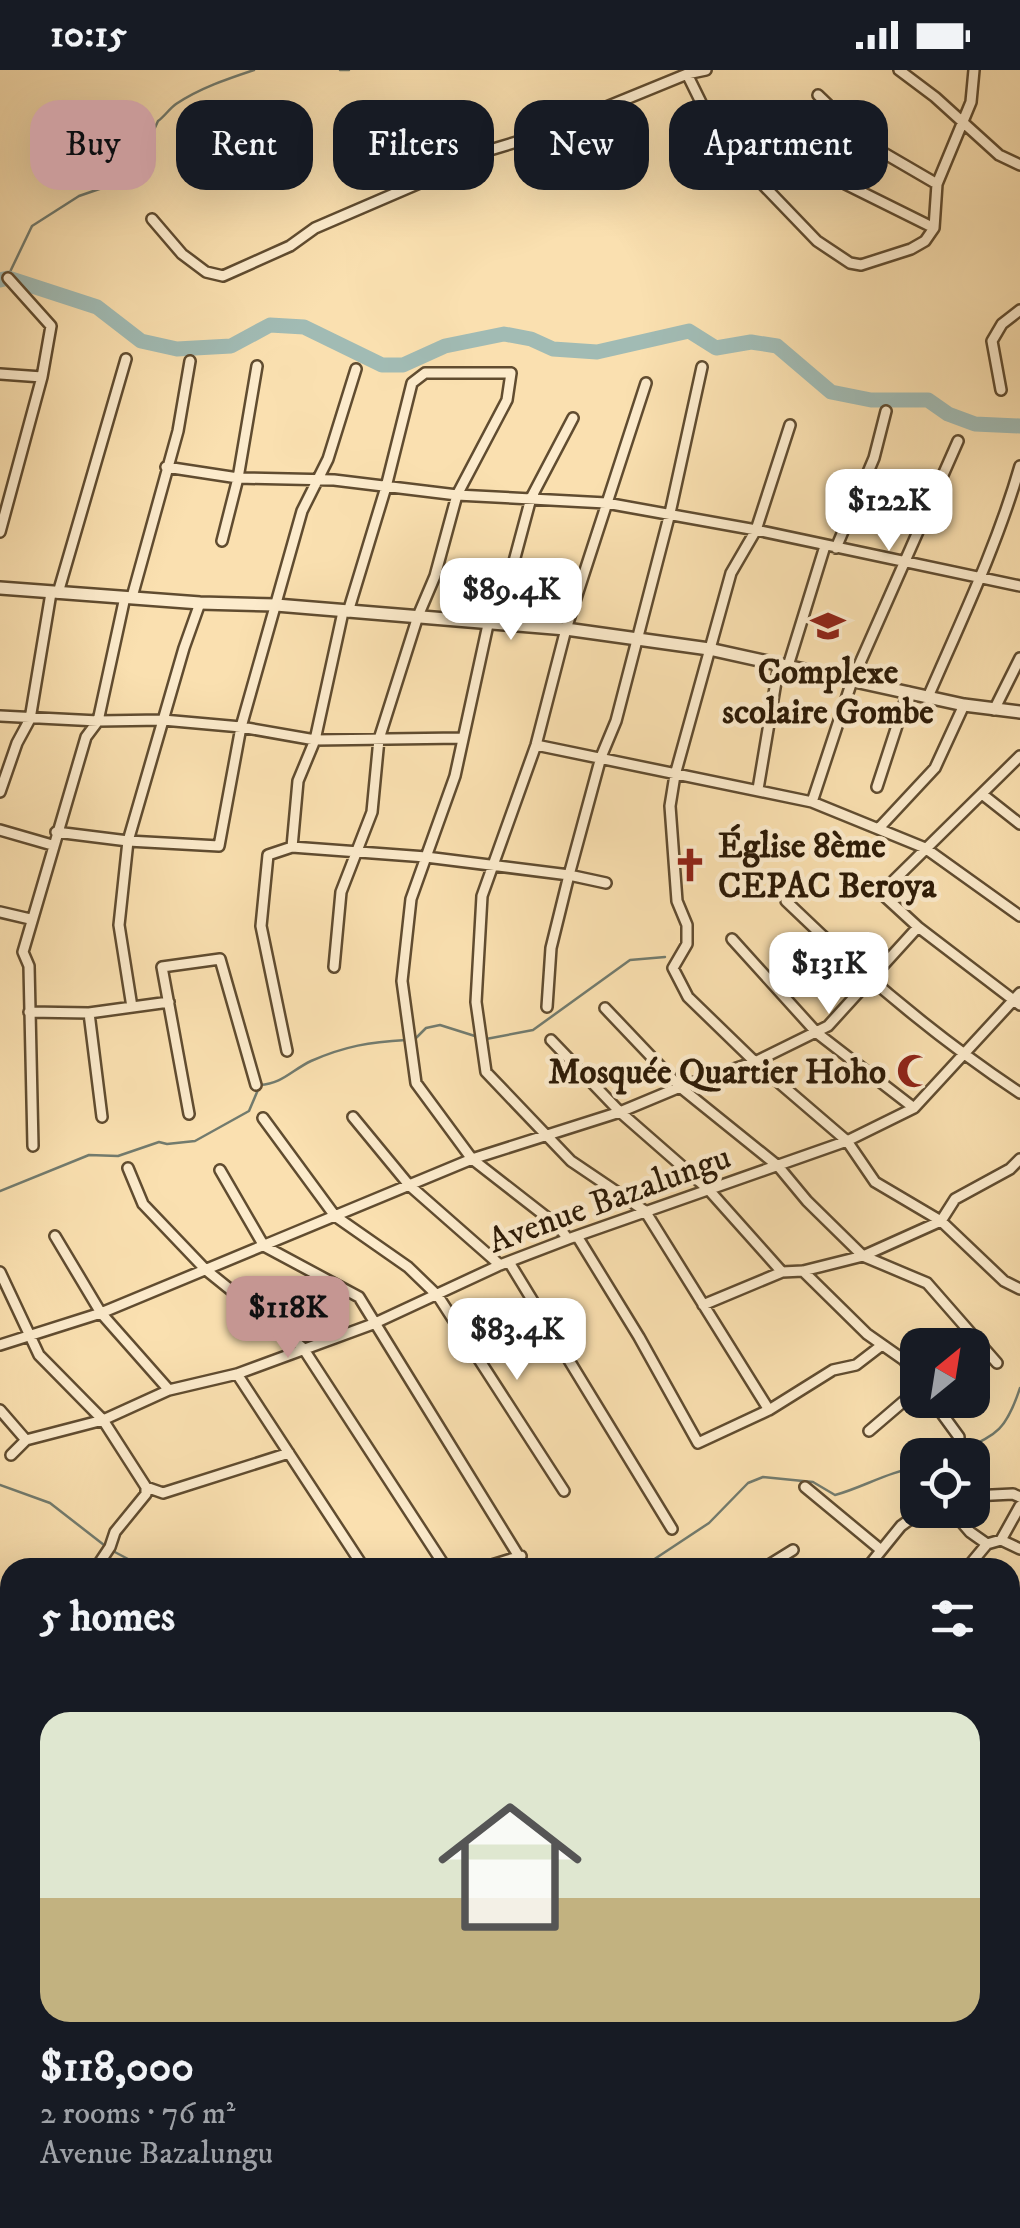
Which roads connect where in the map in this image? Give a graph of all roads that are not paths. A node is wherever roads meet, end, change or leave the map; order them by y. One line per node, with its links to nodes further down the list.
1 (706, 70): 4 (street)
2 (900, 70): 6 (street)
3 (974, 70): 6 (street)
4 (687, 74): 10 (street); 11 (street)
5 (818, 94): 8 (street)
6 (962, 123): 7 (street); 8 (street)
7 (1020, 165)
8 (937, 184): 11 (street)
9 (857, 190): 11 (street)
10 (152, 219)
11 (934, 228)
12 (8, 278): 20 (street)
13 (1020, 310): 22 (street)
14 (126, 359): 44 (street)
15 (190, 360): 28 (street)
16 (256, 366): 29 (street)
17 (702, 367): 35 (street)
18 (356, 369): 30 (street)
19 (0, 374): 20 (street)
20 (42, 377): 37 (street)
21 (646, 382): 34 (street)
22 (1000, 390)
23 (886, 410): 39 (street)
24 (574, 418): 33 (street)
25 (790, 425): 36 (street)
26 (958, 441): 40 (street)
27 (1020, 466): 41 (street)
28 (166, 468): 29 (street); 45 (street)
29 (238, 478): 30 (street); 38 (street)
30 (314, 480): 31 (street); 47 (street)
31 (386, 487): 32 (street); 32 (street); 48 (street)
32 (457, 495): 33 (street); 49 (street)
33 (531, 498): 34 (street); 50 (street)
34 (606, 503): 35 (street); 51 (street)
35 (670, 514): 36 (street); 52 (street)
36 (756, 530): 39 (street); 53 (street)
37 (0, 532)
38 (222, 541)
39 (831, 546): 40 (street); 55 (street)
40 (907, 563): 41 (street); 56 (street)
41 (980, 578): 42 (street); 58 (street)
42 (1020, 586)
43 (0, 588): 44 (street)
44 (54, 593): 45 (street); 63 (street)
45 (129, 597): 46 (street); 65 (street)
46 (200, 603): 47 (street); 64 (street)
47 (276, 605): 48 (street); 66 (street)
48 (346, 612): 49 (street); 69 (street)
49 (418, 616): 50 (street); 68 (street)
50 (494, 621): 51 (street); 67 (street)
51 (566, 629): 52 (street); 70 (street)
52 (636, 638): 53 (street); 72 (street)
53 (708, 649): 55 (street); 73 (street)
54 (1020, 658): 60 (street)
55 (784, 665): 56 (street); 75 (street)
56 (852, 681): 57 (street); 78 (street)
57 (908, 692): 58 (street); 74 (street)
58 (928, 697): 59 (street)
59 (964, 705): 60 (street); 80 (street)
60 (994, 710): 61 (street)
61 (1020, 712)
62 (0, 716): 63 (street)
63 (30, 719): 65 (street); 76 (street)
64 (164, 720): 65 (street); 66 (street); 83 (street)
65 (98, 721): 82 (street)
66 (241, 727): 69 (street); 83 (street)
67 (462, 738): 68 (street); 88 (street)
68 (379, 739): 69 (street); 87 (street)
69 (315, 740): 85 (street)
70 (536, 745): 72 (street); 89 (street)
71 (1020, 756): 77 (street)
72 (601, 757): 73 (street); 90 (street)
73 (674, 775): 75 (street); 111 (street)
74 (878, 786)
75 (758, 789): 78 (street)
76 (0, 792)
77 (982, 794): 79 (street); 86 (street)
78 (812, 802): 80 (street)
79 (1020, 824)
80 (880, 828): 86 (street)
81 (0, 830): 84 (street)
82 (56, 832): 83 (street); 84 (street)
83 (128, 842): 102 (street)
84 (52, 845): 95 (street)
85 (292, 847): 87 (street); 109 (street)
86 (926, 848): 94 (street); 96 (street)
87 (355, 852): 88 (street); 98 (street)
88 (426, 857): 89 (street); 124 (street)
89 (491, 868): 90 (street); 121 (street)
90 (569, 875): 91 (street); 103 (street)
91 (606, 883)
92 (786, 902): 99 (street)
93 (0, 912): 95 (street)
94 (1020, 916)
95 (30, 919): 105 (street)
96 (918, 927): 99 (street); 100 (street)
97 (732, 939): 107 (street)
98 (334, 967)
99 (869, 981): 107 (street); 110 (street)
100 (1018, 1000): 110 (street, Avenue Bazalungu)
101 (168, 1002): 102 (street); 112 (street); 117 (street)
102 (132, 1007): 106 (street)
103 (546, 1007)
104 (605, 1008): 113 (street)
105 (30, 1012): 106 (street); 123 (street)
106 (89, 1013): 118 (street)
107 (817, 1033): 111 (street); 115 (street)
108 (552, 1040): 116 (street)
109 (287, 1052)
110 (964, 1056): 114 (street); 115 (street, Avenue Bazalungu)
111 (756, 1062): 113 (street); 122 (street)
112 (256, 1085)
113 (680, 1087): 116 (street); 126 (street)
114 (1020, 1093)
115 (914, 1108): 122 (street, Avenue Bazalungu)
116 (620, 1112): 121 (street); 132 (street)
117 (189, 1114)
118 (102, 1117)
119 (353, 1117): 131 (street)
120 (263, 1118): 134 (street)
121 (546, 1137): 124 (street); 133 (street)
122 (848, 1141): 126 (street, Avenue Bazalungu); 135 (street)
123 (33, 1146)
124 (472, 1159): 131 (street); 137 (street)
125 (1020, 1159): 128 (street)
126 (778, 1166): 132 (street, Avenue Bazalungu); 139 (street)
127 (128, 1168): 141 (street)
128 (1010, 1169): 130 (street); 135 (street)
129 (220, 1170): 138 (street)
130 (1020, 1179)
131 (409, 1185): 134 (street); 140 (street)
132 (708, 1190): 133 (street, Avenue Bazalungu); 144 (street)
133 (645, 1211): 137 (street, Avenue Bazalungu); 147 (street)
134 (335, 1216): 138 (street); 146 (street)
135 (941, 1221): 139 (street); 145 (street)
136 (55, 1236): 148 (street)
137 (572, 1237): 140 (street, Avenue Bazalungu); 160 (street)
138 (264, 1246): 141 (street); 149 (street)
139 (864, 1256): 142 (street); 155 (street)
140 (504, 1263): 146 (street, Avenue Bazalungu); 176 (street)
141 (206, 1270): 148 (street); 153 (street)
142 (804, 1271): 144 (street); 151 (street)
143 (0, 1272): 150 (street)
144 (782, 1272): 147 (street)
145 (1020, 1288)
146 (438, 1296): 149 (street, Avenue Bazalungu); 170 (street)
147 (704, 1305): 160 (street)
148 (102, 1313): 150 (street); 157 (street)
149 (373, 1324): 153 (street, Avenue Bazalungu); 182 (street)
150 (29, 1336): 152 (street); 162 (street)
151 (882, 1345): 154 (street); 160 (street)
152 (0, 1346)
153 (303, 1348): 156 (street, Avenue Bazalungu); 185 (street)
154 (900, 1357)
155 (997, 1362)
156 (237, 1374): 157 (street, Avenue Bazalungu); 166 (street)
157 (168, 1390): 162 (street, Avenue Bazalungu)
158 (900, 1404): 163 (street)
159 (0, 1410): 165 (street)
160 (769, 1410)
161 (945, 1418): 164 (street)
162 (103, 1420): 165 (street, Avenue Bazalungu); 168 (street)
163 (869, 1431)
164 (959, 1437)
165 (26, 1440): 167 (street, Avenue Bazalungu)
166 (289, 1453): 168 (street); 184 (street)
167 (11, 1454)
168 (146, 1487): 183 (street)
169 (805, 1487): 181 (street)
170 (564, 1491)
171 (990, 1495): 172 (street)
172 (1020, 1497)
173 (1020, 1506): 177 (street)
174 (900, 1526): 181 (street)
175 (967, 1528): 178 (street)
176 (672, 1529)
177 (1001, 1540): 178 (street); 179 (street)
178 (987, 1544): 189 (street)
179 (1020, 1549)
180 (793, 1550): 187 (street)
181 (881, 1550): 188 (street)
182 (521, 1556): 186 (street)
183 (103, 1558)
184 (357, 1558)
185 (440, 1558)
186 (514, 1558)
187 (781, 1558)
188 (875, 1558)
189 (975, 1558)

